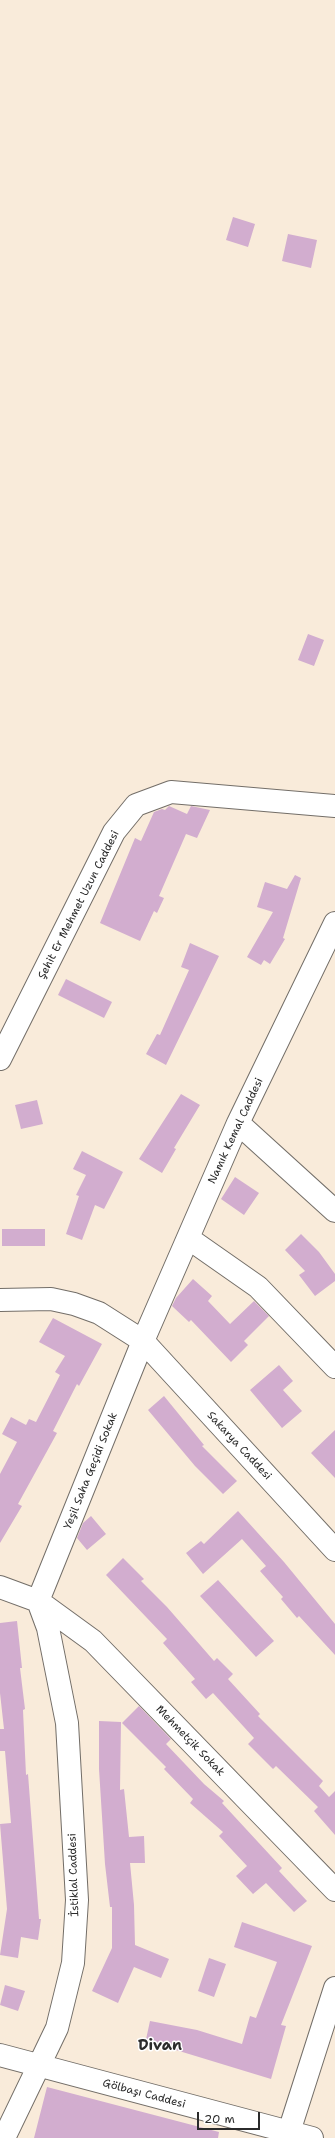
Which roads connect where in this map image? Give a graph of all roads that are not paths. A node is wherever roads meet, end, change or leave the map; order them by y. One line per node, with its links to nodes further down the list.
1 (335, 806): 3 (street, Şehit Er Mehmet Uzun Caddesi)
2 (335, 923): 4 (street, Namık Kemal Caddesi)
3 (0, 1059)
4 (238, 1123): 5 (street); 6 (street, Namık Kemal Caddesi)
5 (335, 1211)
6 (188, 1238): 8 (street, Namık Kemal Caddesi); 9 (street)
7 (0, 1300): 8 (street, Sakarya Caddesi)
8 (143, 1341): 10 (street, Sakarya Caddesi); 12 (street, Yeşil Saha Geçidi Sokak)
9 (335, 1367)
10 (335, 1550)
11 (0, 1587): 12 (street, Mehmetçik Sokak)
12 (38, 1601): 13 (street, Mehmetçik Sokak); 16 (street, İstiklal Caddesi)
13 (335, 1890)
14 (335, 1988): 17 (street)
15 (0, 2055): 16 (street, Gölbaşı Caddesi)
16 (39, 2066): 17 (street, Gölbaşı Caddesi); 18 (street, İstiklal Caddesi)
17 (287, 2135): 19 (street, Gölbaşı Caddesi)
18 (4, 2138)
19 (312, 2138)

